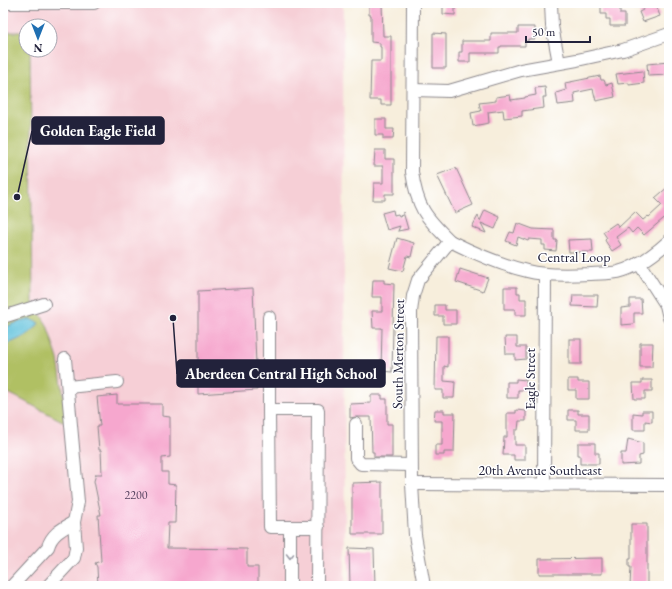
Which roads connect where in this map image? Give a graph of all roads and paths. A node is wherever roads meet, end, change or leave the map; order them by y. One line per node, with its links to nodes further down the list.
1 (3, 3): 2 (street)
2 (94, 3)
3 (413, 3): 7 (street)
4 (551, 3): 6 (street)
5 (669, 34): 6 (street)
6 (559, 63): 7 (street)
7 (413, 90): 8 (street)
8 (450, 241): 11 (street, Central Loop); 21 (street, South Merton Street)
9 (669, 241): 10 (street, Central Loop)
10 (638, 263): 11 (street, Central Loop); 15 (street)
11 (545, 274): 23 (street, Eagle Street)
12 (44, 304): 14 (street)
13 (269, 316): 19 (street)
14 (3, 317)
15 (669, 318)
16 (65, 359): 18 (street)
17 (117, 382): 18 (street)
18 (68, 386): 25 (street)
19 (269, 410): 26 (street); 27 (street)
20 (356, 424): 21 (street)
21 (411, 465): 22 (street, South Merton Street)
22 (412, 484): 23 (street, 20th Avenue Southeast); 32 (street, South Merton Street)
23 (544, 485): 24 (street, 20th Avenue Southeast)
24 (669, 485)
25 (74, 522): 28 (street); 29 (street)
26 (290, 526): 27 (street); 30 (street, one-way to 30)
27 (318, 527): 31 (street)
28 (12, 586)
29 (48, 586)
30 (290, 586)
31 (317, 586)
32 (424, 586)

